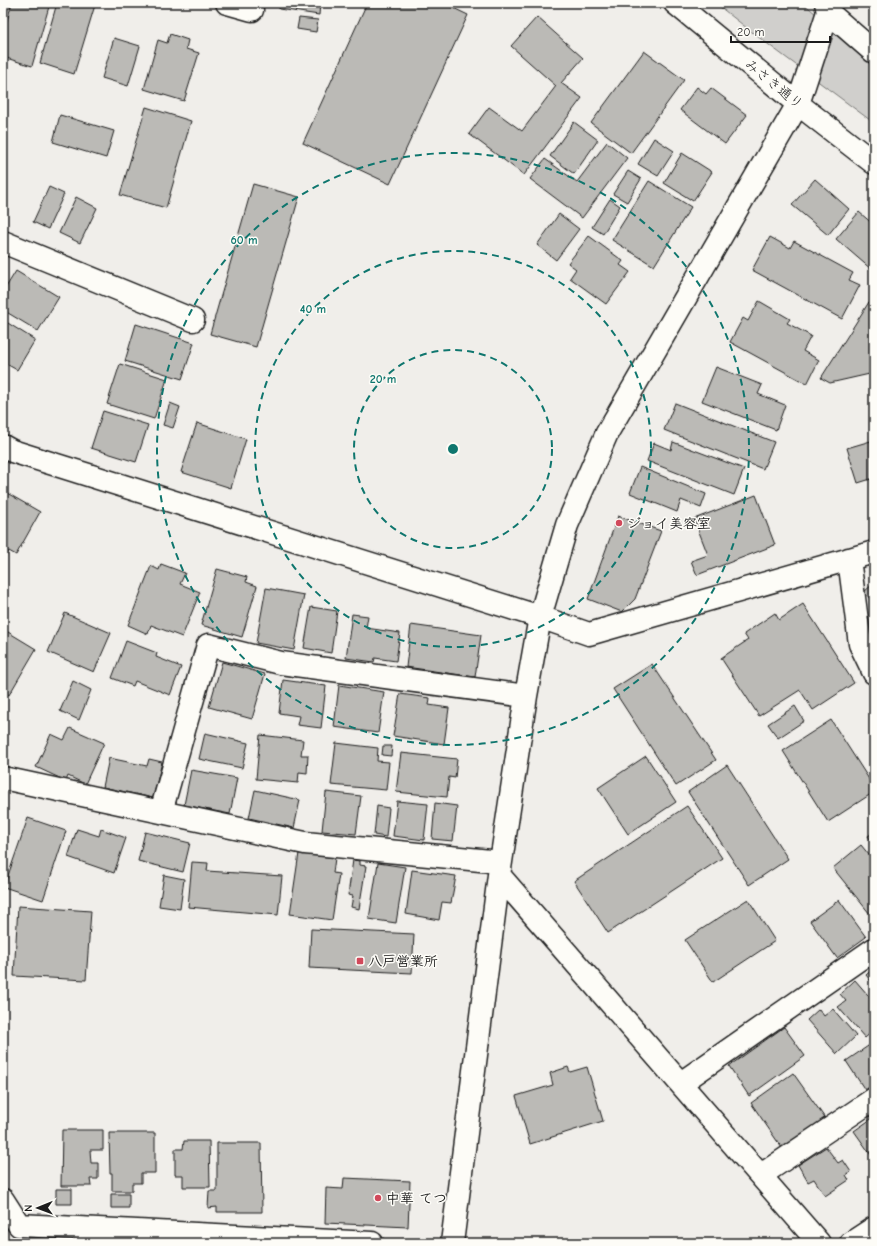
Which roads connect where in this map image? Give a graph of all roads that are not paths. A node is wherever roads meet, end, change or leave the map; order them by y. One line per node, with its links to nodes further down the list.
1 (227, 3): 4 (street)
2 (675, 3): 6 (street, みさき通り)
3 (827, 7): 5 (street); 6 (street)
4 (252, 10)
5 (874, 52)
6 (798, 104): 7 (street, みさき通り); 13 (street)
7 (874, 163)
8 (3, 242): 9 (street)
9 (193, 320)
10 (3, 446): 13 (street)
11 (874, 552): 12 (street)
12 (849, 559): 13 (street); 14 (street)
13 (540, 617): 15 (street)
14 (874, 673)
15 (526, 696): 17 (street); 18 (street)
16 (3, 778): 17 (street)
17 (161, 812): 18 (street)
18 (500, 868): 20 (street); 27 (street)
19 (874, 949): 20 (street)
20 (681, 1083): 22 (street)
21 (874, 1099): 22 (street)
22 (761, 1175): 28 (street)
23 (3, 1200): 25 (street)
24 (874, 1228): 29 (street)
25 (24, 1234): 26 (street)
26 (372, 1243)
27 (452, 1243)
28 (819, 1243)
29 (851, 1243)

